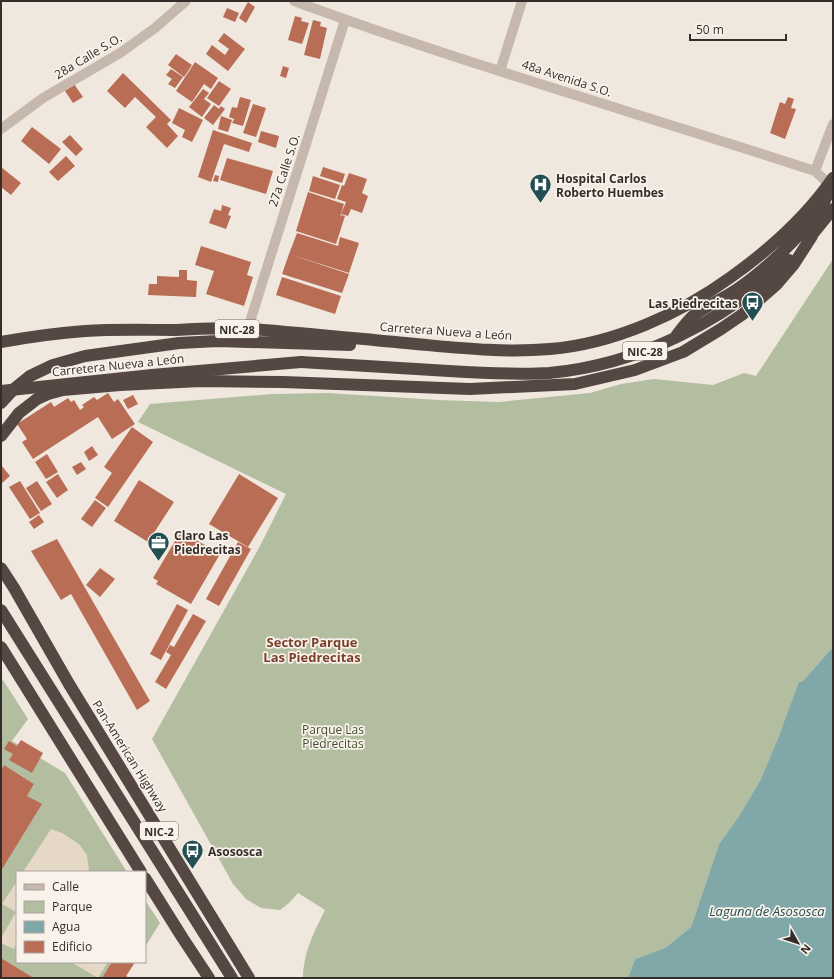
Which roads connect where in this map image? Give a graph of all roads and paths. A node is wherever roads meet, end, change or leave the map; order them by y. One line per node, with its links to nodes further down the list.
1 (186, 1): 7 (street, 28a Calle S.O.)
2 (294, 1): 4 (street, 48a Avenida S.O.)
3 (522, 1): 5 (street)
4 (345, 20): 5 (street, 48a Avenida S.O.); 12 (street, 27a Calle S.O.)
5 (500, 71): 8 (street, 48a Avenida S.O.)
6 (833, 124): 8 (street)
7 (1, 129)
8 (815, 171): 9 (street, 48a Avenida S.O.)
9 (832, 181): 13 (highway); 15 (highway, Carretera Nueva a León / NIC-28)
10 (833, 209): 11 (highway, Carretera Nueva a León / NIC-28)
11 (812, 236): 13 (highway, Carretera Nueva a León / NIC-28); 18 (highway)
12 (248, 328): 14 (highway, Carretera Nueva a León / NIC-28); 15 (highway, Carretera Nueva a León / NIC-28)
13 (674, 338): 16 (highway, Carretera Nueva a León / NIC-28, bridge)
14 (1, 342)
15 (472, 349): 17 (highway)
16 (1, 391)
17 (1, 403)
18 (1, 436)
19 (1, 558): 21 (highway)
20 (1, 568): 21 (highway, Pan-American Highway / NIC-2)
21 (14, 588): 28 (highway, Pan-American Highway / NIC-2)
22 (1, 610): 27 (highway)
23 (1, 647): 24 (highway, NIC-2)
24 (140, 871)
25 (146, 880): 26 (highway)
26 (209, 978)
27 (232, 978)
28 (249, 978)

